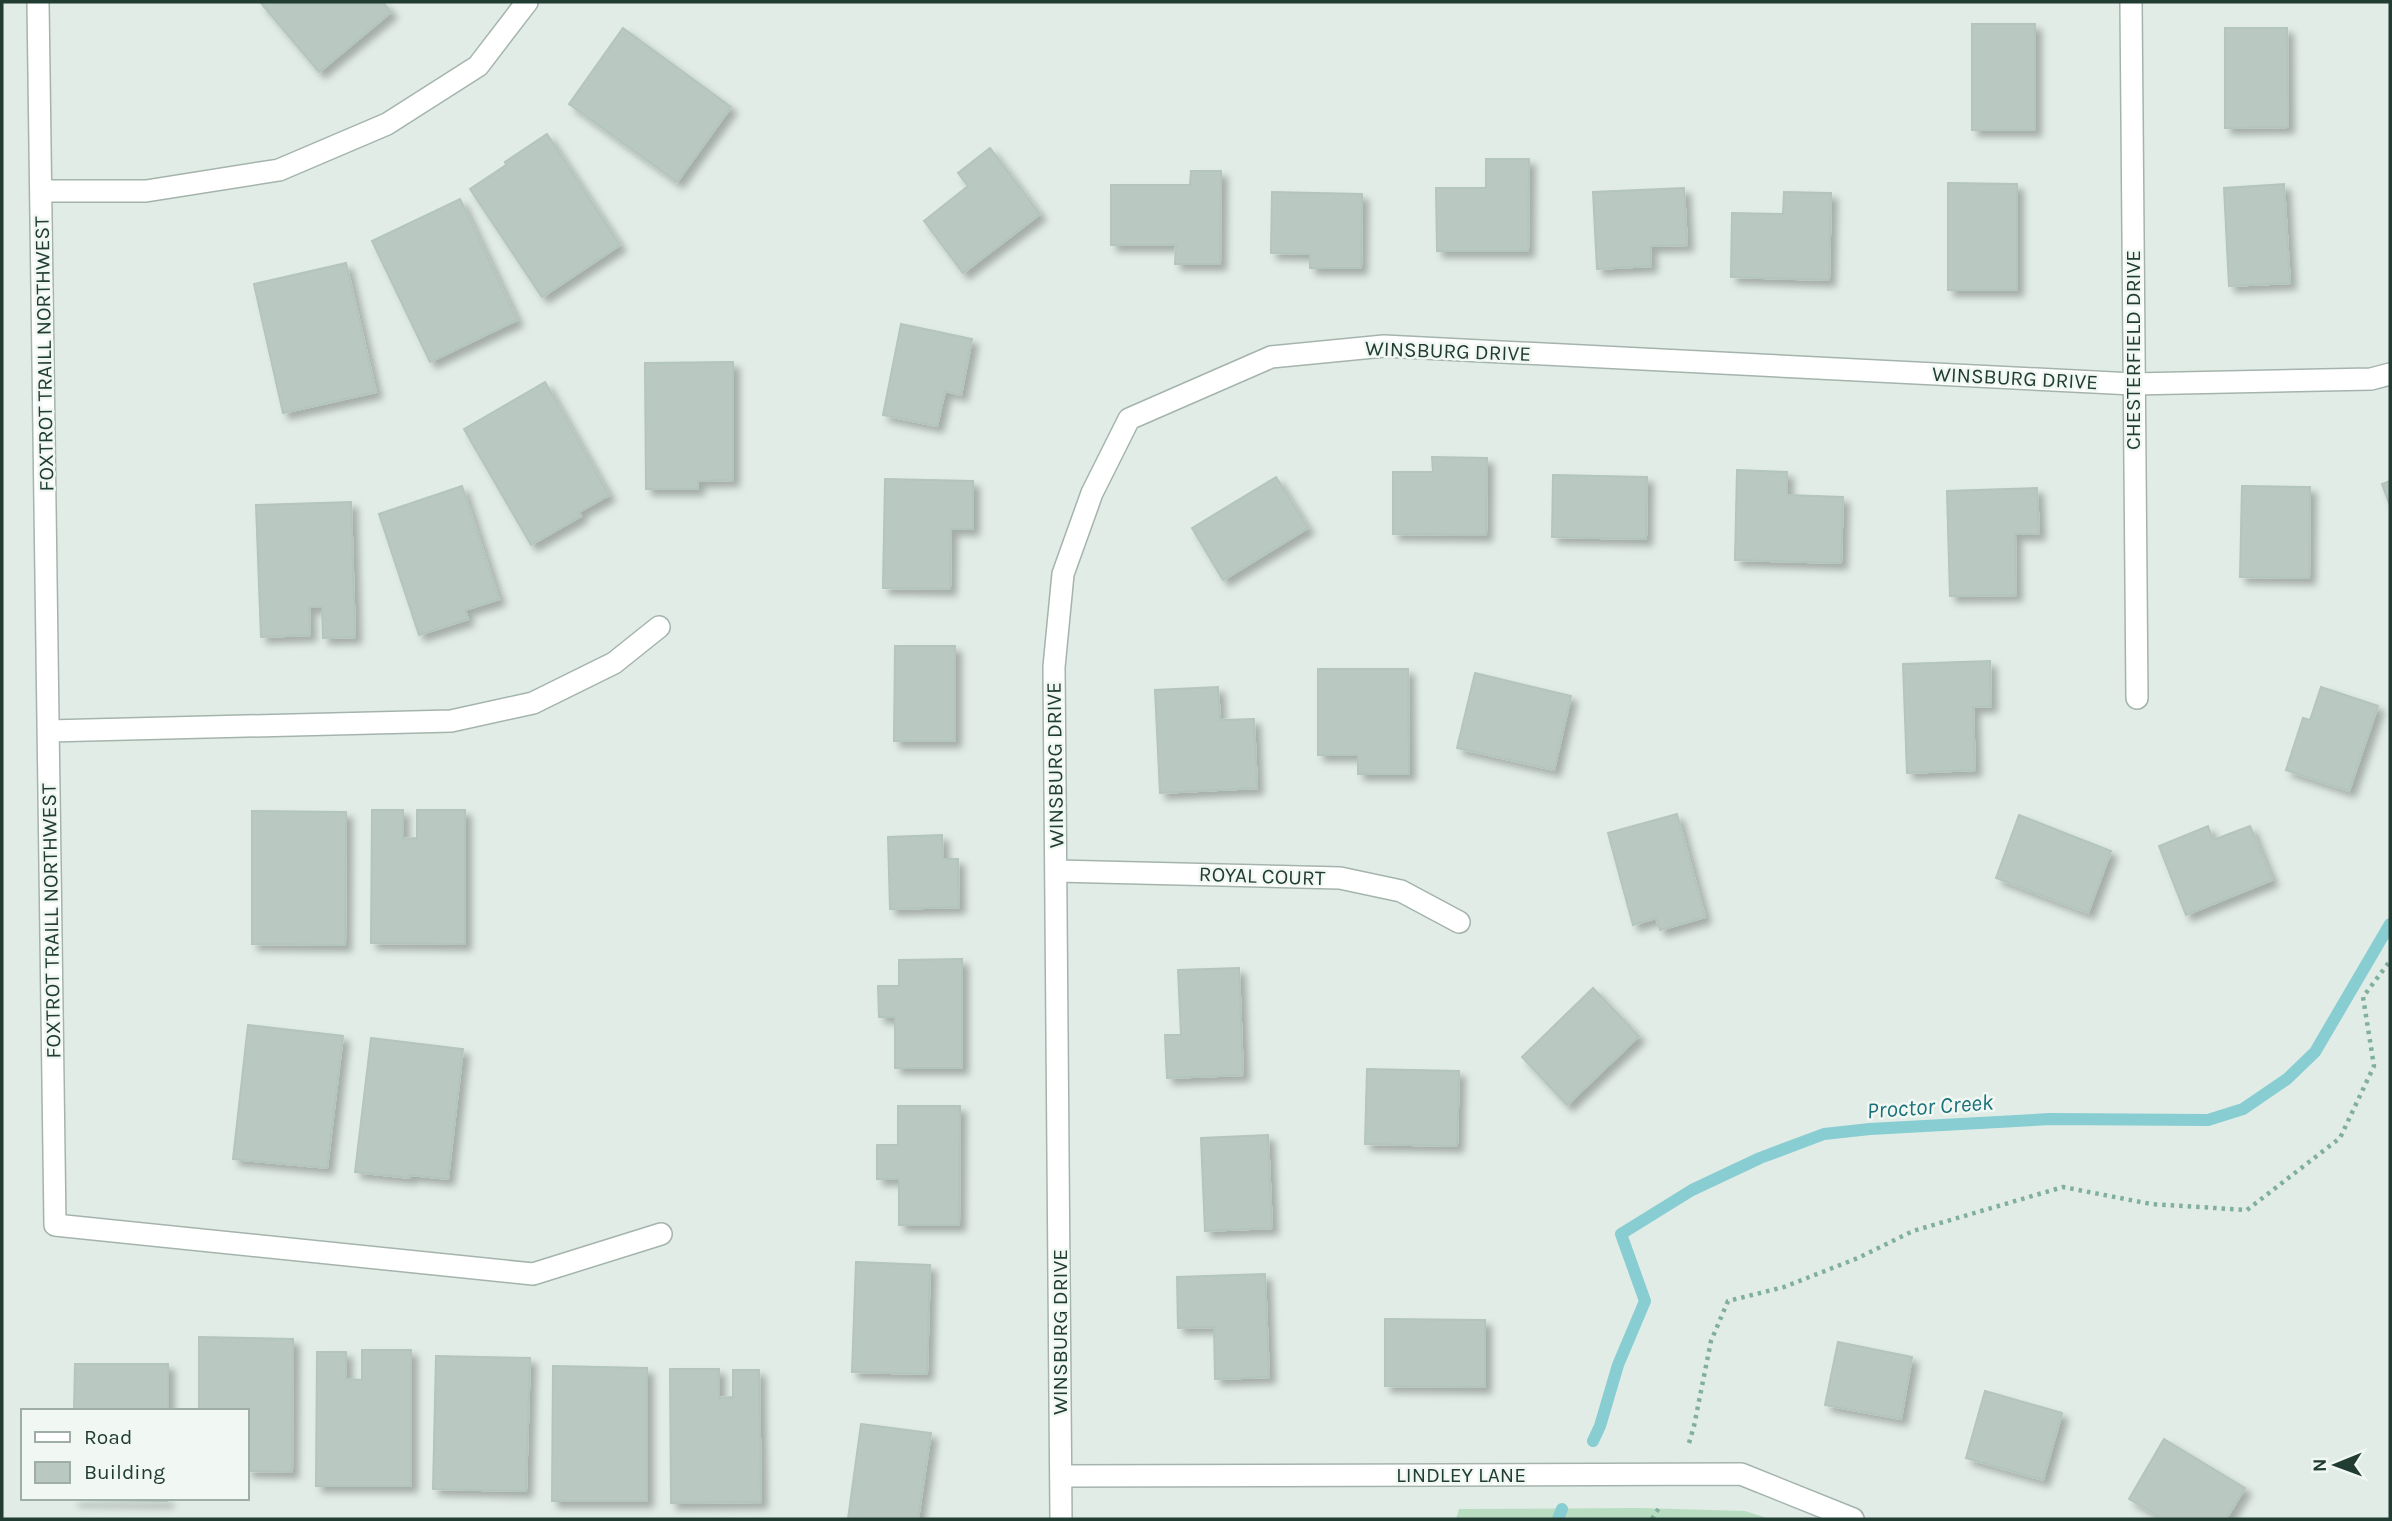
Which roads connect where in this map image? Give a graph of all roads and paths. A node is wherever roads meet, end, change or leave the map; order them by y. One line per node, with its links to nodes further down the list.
1 (38, 2): 4 (street, FOXTROT TRAILL NORTHWEST)
2 (527, 2): 4 (street)
3 (2131, 2): 6 (street, CHESTERFIELD DRIVE)
4 (42, 191): 9 (street, FOXTROT TRAILL NORTHWEST)
5 (2390, 374): 6 (street, WINSBURG DRIVE)
6 (2133, 384): 8 (street, CHESTERFIELD DRIVE); 10 (street, WINSBURG DRIVE)
7 (659, 627): 9 (street)
8 (2137, 698)
9 (49, 731): 13 (street, FOXTROT TRAILL NORTHWEST)
10 (1056, 871): 11 (street, ROYAL COURT); 15 (street, WINSBURG DRIVE)
11 (1459, 922)
12 (2390, 961): 14 (path)
13 (661, 1234)
14 (1678, 1474): 15 (street, LINDLEY LANE); 17 (street, LINDLEY LANE)
15 (1061, 1476): 16 (street, WINSBURG DRIVE)
16 (1061, 1519)
17 (1853, 1519)

